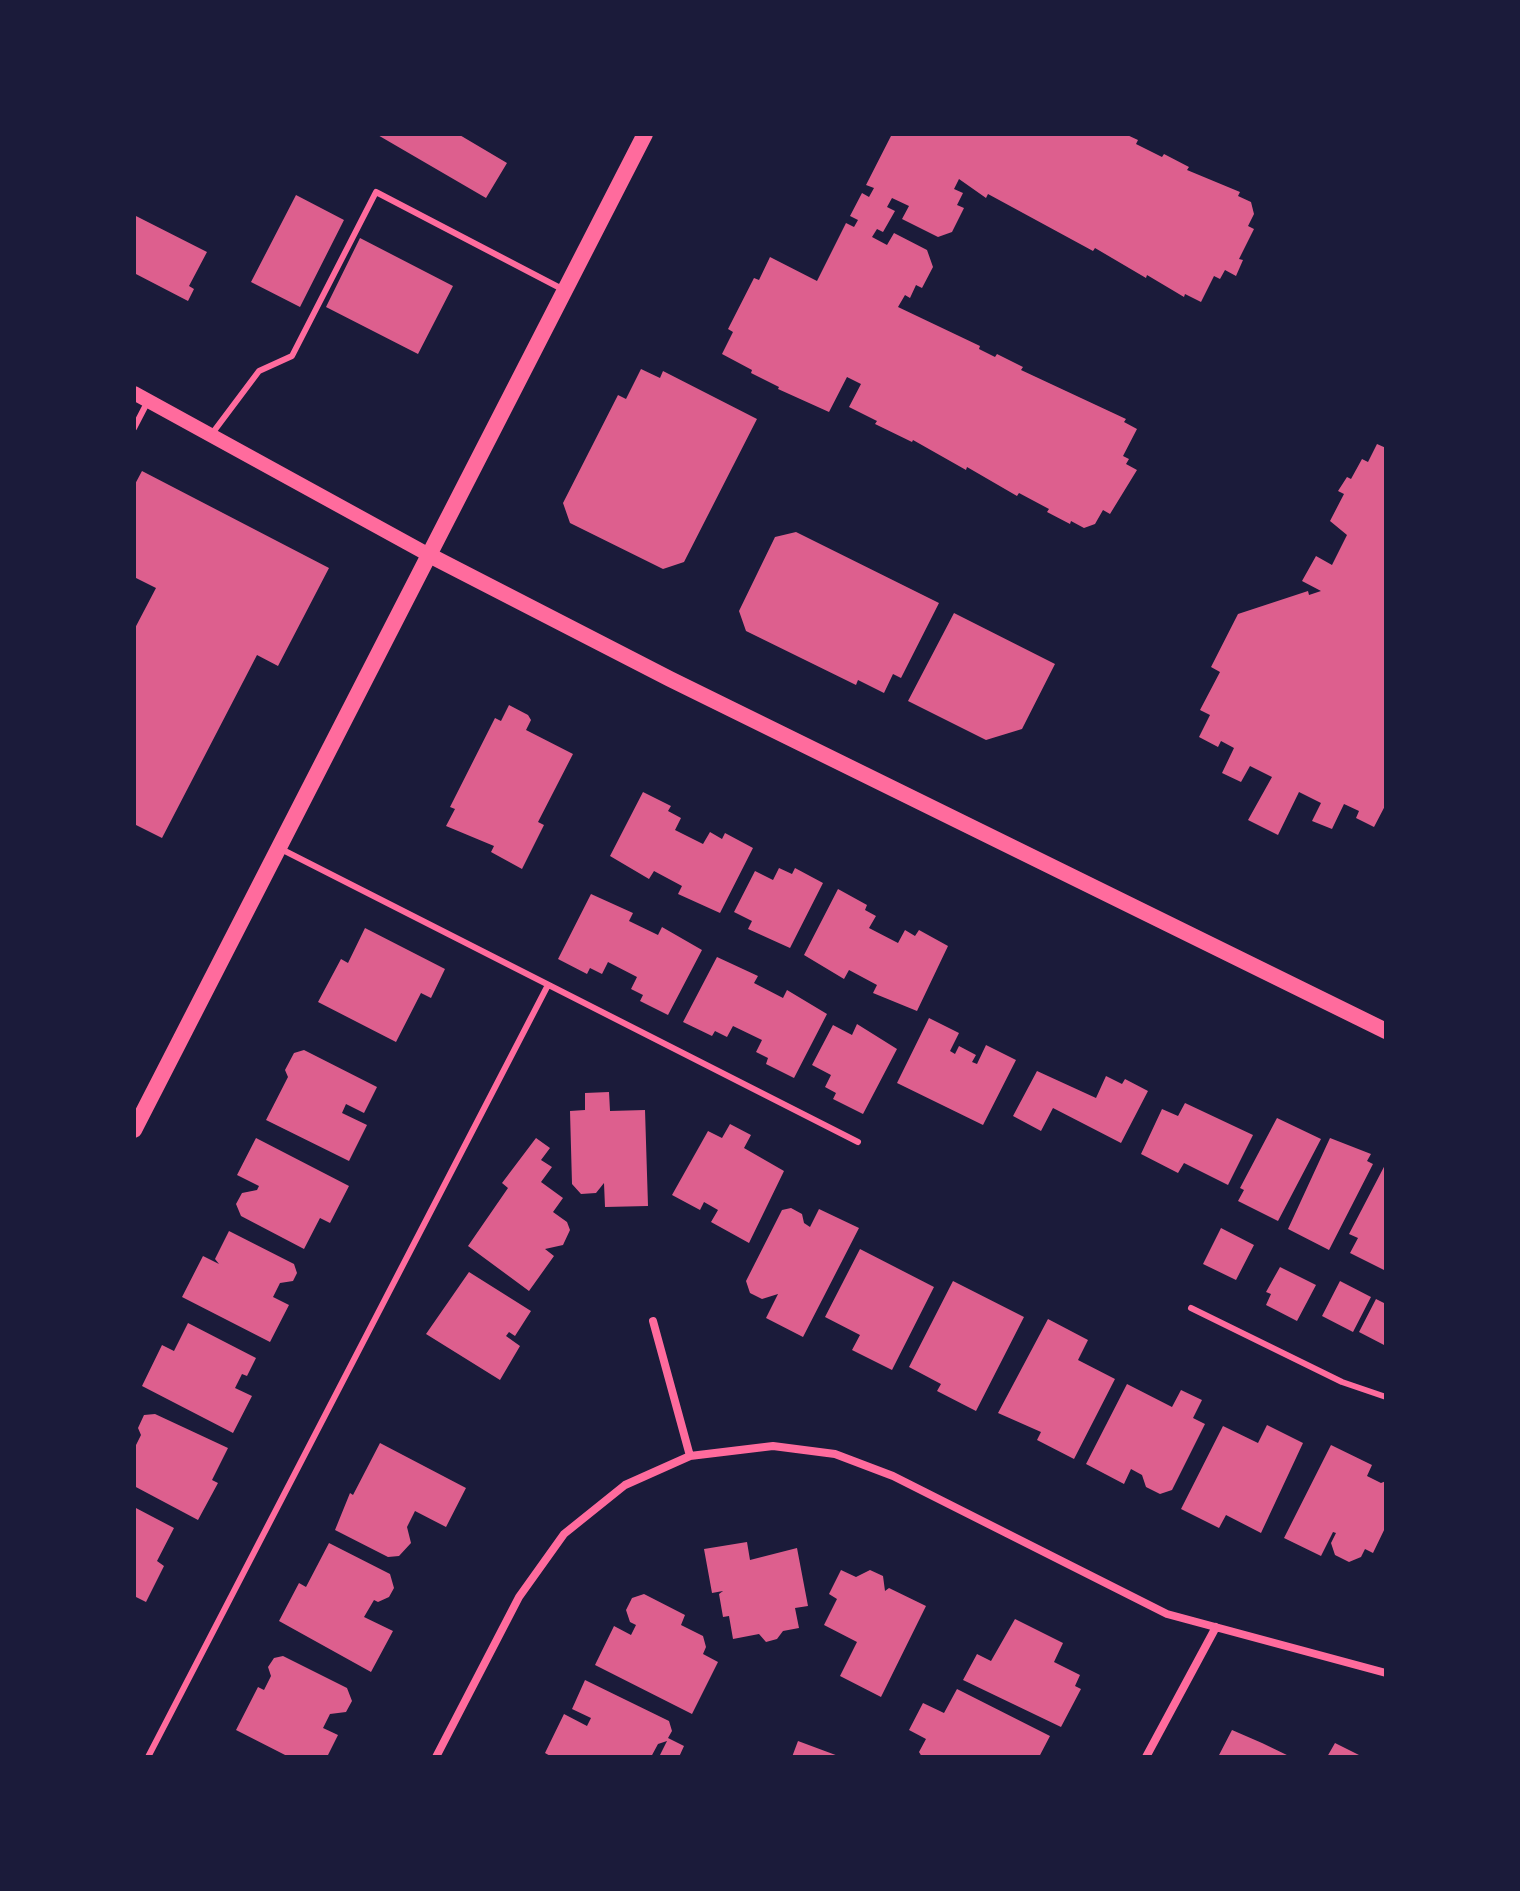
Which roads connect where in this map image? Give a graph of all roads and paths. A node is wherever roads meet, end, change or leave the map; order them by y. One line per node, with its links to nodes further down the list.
1 (645, 134): 2 (main road)
2 (564, 290): 6 (lane); 7 (main road)
3 (134, 393): 4 (street)
4 (148, 401): 5 (lane); 6 (street)
5 (134, 428)
6 (210, 436): 7 (street)
7 (429, 555): 8 (main road); 10 (main road)
8 (279, 848): 9 (lane); 11 (main road)
9 (548, 985): 12 (lane); 19 (lane)
10 (1386, 1031)
11 (134, 1130)
12 (858, 1142)
13 (1191, 1308): 15 (lane)
14 (653, 1321): 16 (street)
15 (1386, 1397)
16 (690, 1456): 17 (street); 20 (street)
17 (1216, 1627): 18 (street); 21 (street)
18 (1386, 1673)
19 (148, 1757)
20 (436, 1757)
21 (1146, 1757)

